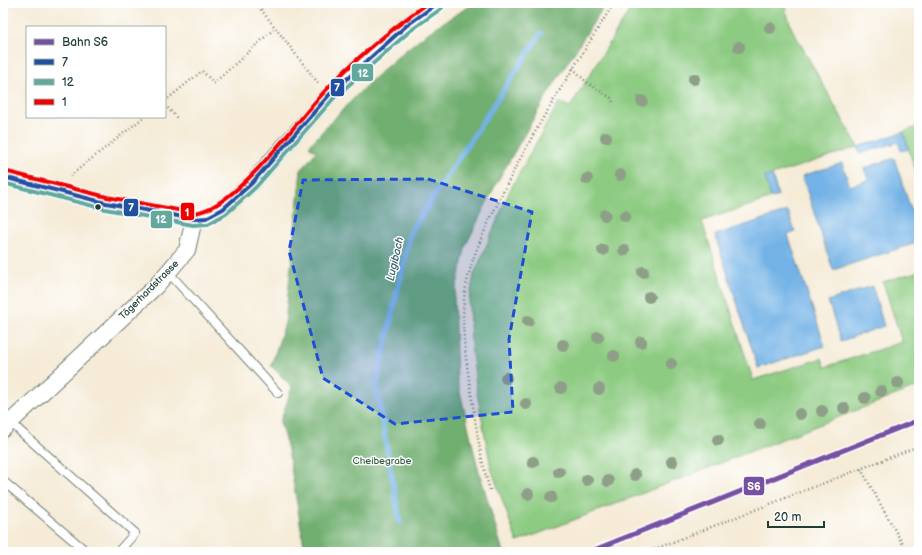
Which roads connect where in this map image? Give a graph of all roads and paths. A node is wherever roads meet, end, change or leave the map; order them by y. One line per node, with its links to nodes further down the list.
1 (256, 3): 4 (path)
2 (438, 3): 6 (street)
3 (614, 3): 5 (path)
4 (275, 28): 6 (path); 7 (path)
5 (573, 68): 8 (path); 21 (path)
6 (330, 94): 14 (street)
7 (166, 100)
8 (614, 104)
9 (166, 106): 11 (path)
10 (143, 118): 13 (path)
11 (177, 118)
12 (3, 177): 14 (street)
13 (68, 178)
14 (194, 218): 15 (street, Tägerhardstrasse)
15 (168, 272): 16 (lane); 17 (street, Tägerhardstrasse)
16 (278, 393)
17 (7, 425): 23 (lane)
18 (919, 446): 19 (path)
19 (861, 469): 24 (path); 25 (path)
20 (3, 481): 22 (lane)
21 (490, 490)
22 (87, 552)
23 (118, 552)
24 (648, 552)
25 (908, 552)

